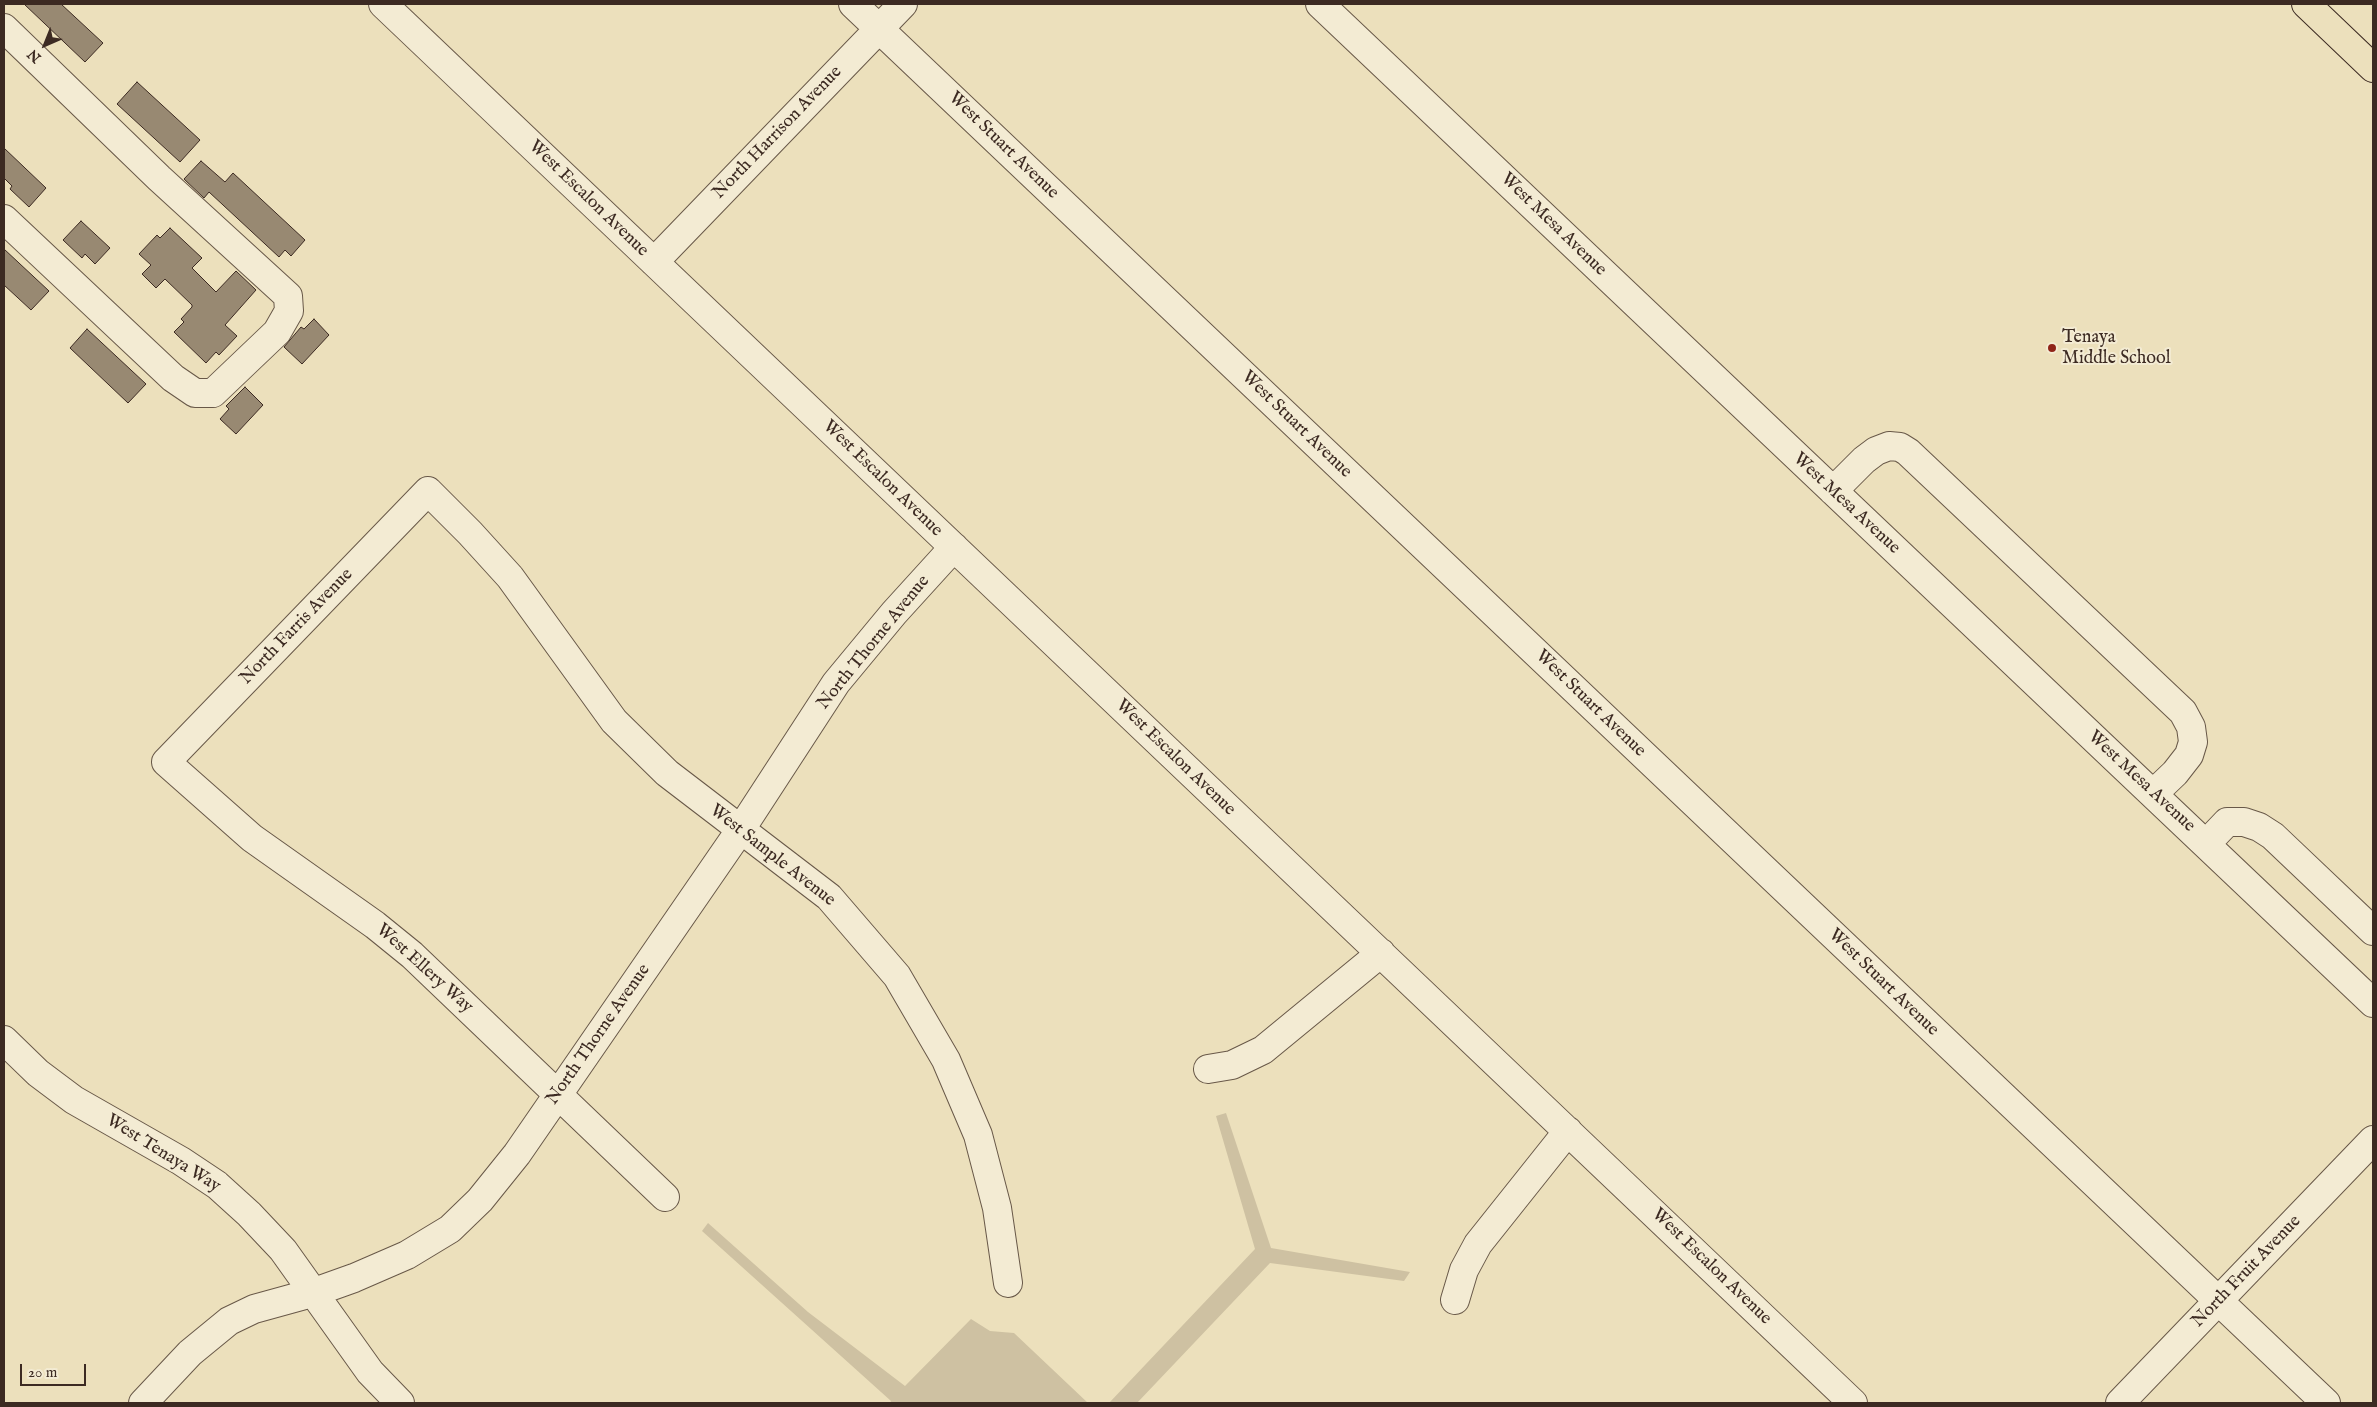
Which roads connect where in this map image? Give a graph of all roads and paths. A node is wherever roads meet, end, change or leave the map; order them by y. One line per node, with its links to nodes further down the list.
1 (383, 4): 10 (street, West Escalon Avenue)
2 (853, 4): 7 (street, West Stuart Avenue)
3 (903, 4): 7 (street, North Harrison Avenue)
4 (1320, 4): 12 (street, West Mesa Avenue)
5 (2306, 4): 8 (main road)
6 (4, 28): 9 (street)
7 (879, 28): 10 (street, North Harrison Avenue); 30 (street, West Stuart Avenue)
8 (2373, 68)
9 (4, 218)
10 (654, 262): 13 (street, West Escalon Avenue)
11 (428, 491): 14 (street, North Farris Avenue); 16 (street, West Sample Avenue)
12 (1833, 491): 15 (street, West Mesa Avenue); 15 (street)
13 (954, 548): 16 (street, North Thorne Avenue); 19 (street, West Escalon Avenue)
14 (166, 762): 23 (street, West Ellery Way)
15 (2153, 794): 17 (street, West Mesa Avenue)
16 (741, 830): 23 (street, North Thorne Avenue); 27 (street, West Sample Avenue)
17 (2206, 844): 18 (street); 20 (street, West Mesa Avenue)
18 (2373, 931)
19 (1381, 953): 22 (street); 24 (street, West Escalon Avenue)
20 (2373, 1003)
21 (4, 1040): 28 (street, West Tenaya Way)
22 (1208, 1069)
23 (558, 1093): 26 (street, West Ellery Way); 28 (street, North Thorne Avenue)
24 (1568, 1131): 29 (street); 33 (street, West Escalon Avenue)
25 (2373, 1140): 30 (street, North Fruit Avenue)
26 (664, 1197)
27 (1008, 1283)
28 (312, 1293): 31 (street, North Thorne Avenue); 32 (street, West Tenaya Way)
29 (1455, 1300)
30 (2218, 1302): 34 (street, North Fruit Avenue); 35 (street, West Stuart Avenue)
31 (143, 1403)
32 (400, 1403)
33 (1853, 1403)
34 (2120, 1403)
35 (2326, 1403)

